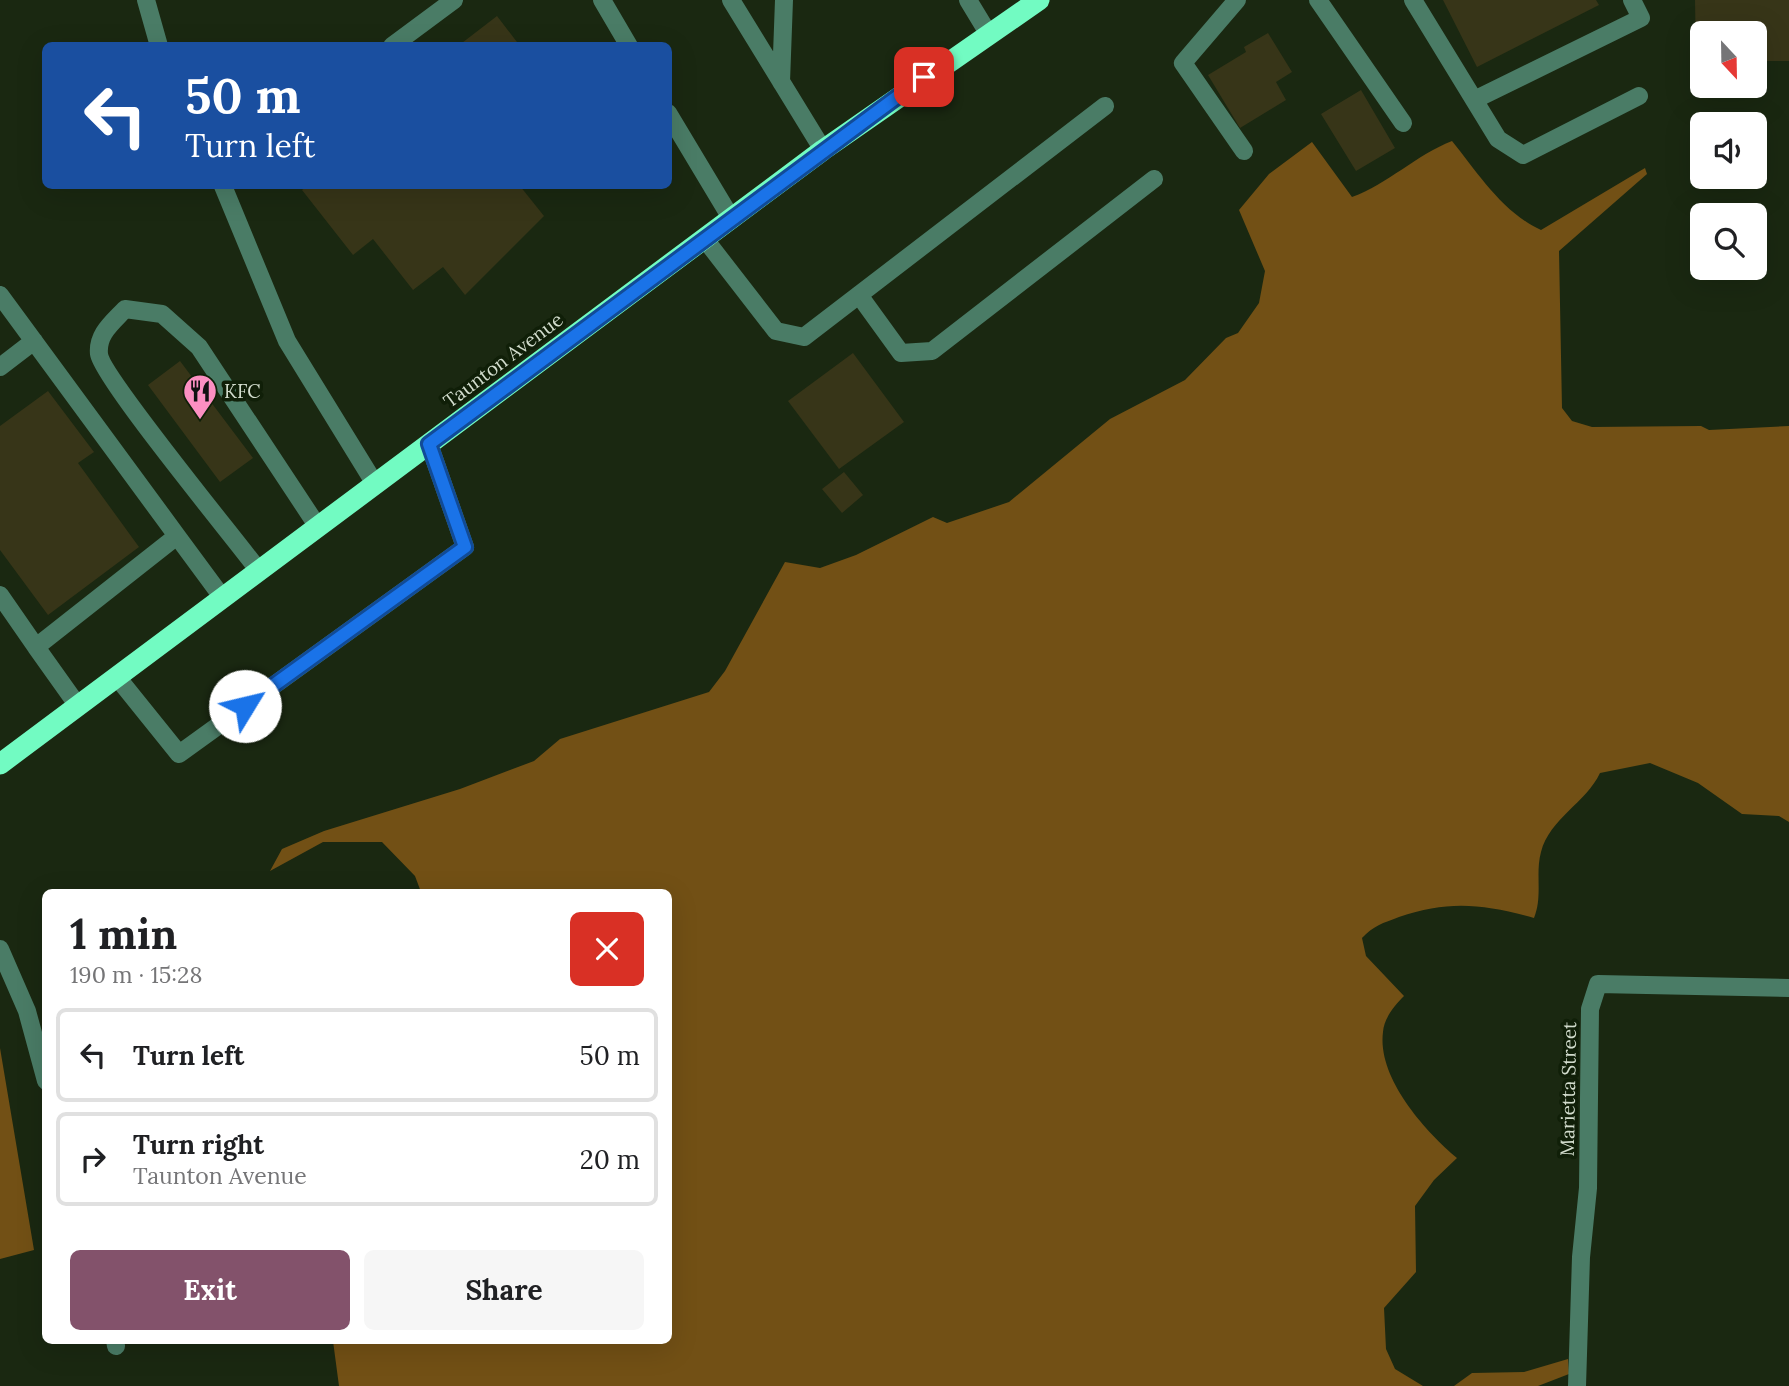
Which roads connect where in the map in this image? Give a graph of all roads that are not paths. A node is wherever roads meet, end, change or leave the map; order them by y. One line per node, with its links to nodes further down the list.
1 (146, 0): 13 (street)
2 (454, 0): 14 (street)
3 (602, 0): 15 (street)
4 (731, 0): 16 (street)
5 (784, 0): 16 (street)
6 (968, 0): 12 (street)
7 (1039, 0): 12 (highway, Taunton Avenue)
8 (1237, 0): 23 (street)
9 (1318, 0): 21 (street)
10 (1413, 0): 18 (street)
11 (1632, 0): 18 (street)
12 (988, 33): 22 (highway, Taunton Avenue)
13 (158, 42)
14 (397, 42)
15 (627, 42)
16 (781, 82): 22 (street)
17 (1639, 96): 18 (street)
18 (1474, 100)
19 (1105, 106): 29 (street)
20 (672, 120): 26 (street)
21 (1403, 123)
22 (823, 150): 26 (highway, Taunton Avenue)
23 (1244, 151)
24 (1154, 179): 29 (street)
25 (224, 189): 33 (street)
26 (731, 218): 27 (highway, Taunton Avenue)
27 (704, 238): 29 (street); 32 (highway, Taunton Avenue)
28 (0, 295): 30 (street)
29 (859, 295)
30 (34, 341): 31 (street); 35 (street)
31 (0, 367)
32 (429, 444): 33 (highway, Taunton Avenue); 40 (street)
33 (375, 484): 34 (highway, Taunton Avenue)
34 (318, 527): 36 (highway, Taunton Avenue); 36 (street)
35 (177, 536): 38 (street); 39 (street)
36 (259, 570): 38 (highway, Taunton Avenue)
37 (0, 595): 39 (street)
38 (222, 597): 40 (highway, Taunton Avenue)
39 (36, 646): 41 (street)
40 (117, 677): 41 (highway, Taunton Avenue)
41 (78, 706): 42 (highway, Taunton Avenue)
42 (0, 764)
43 (0, 949): 45 (street)
44 (1789, 988): 46 (street, Marietta Street)
45 (42, 1066)
46 (1577, 1386)

